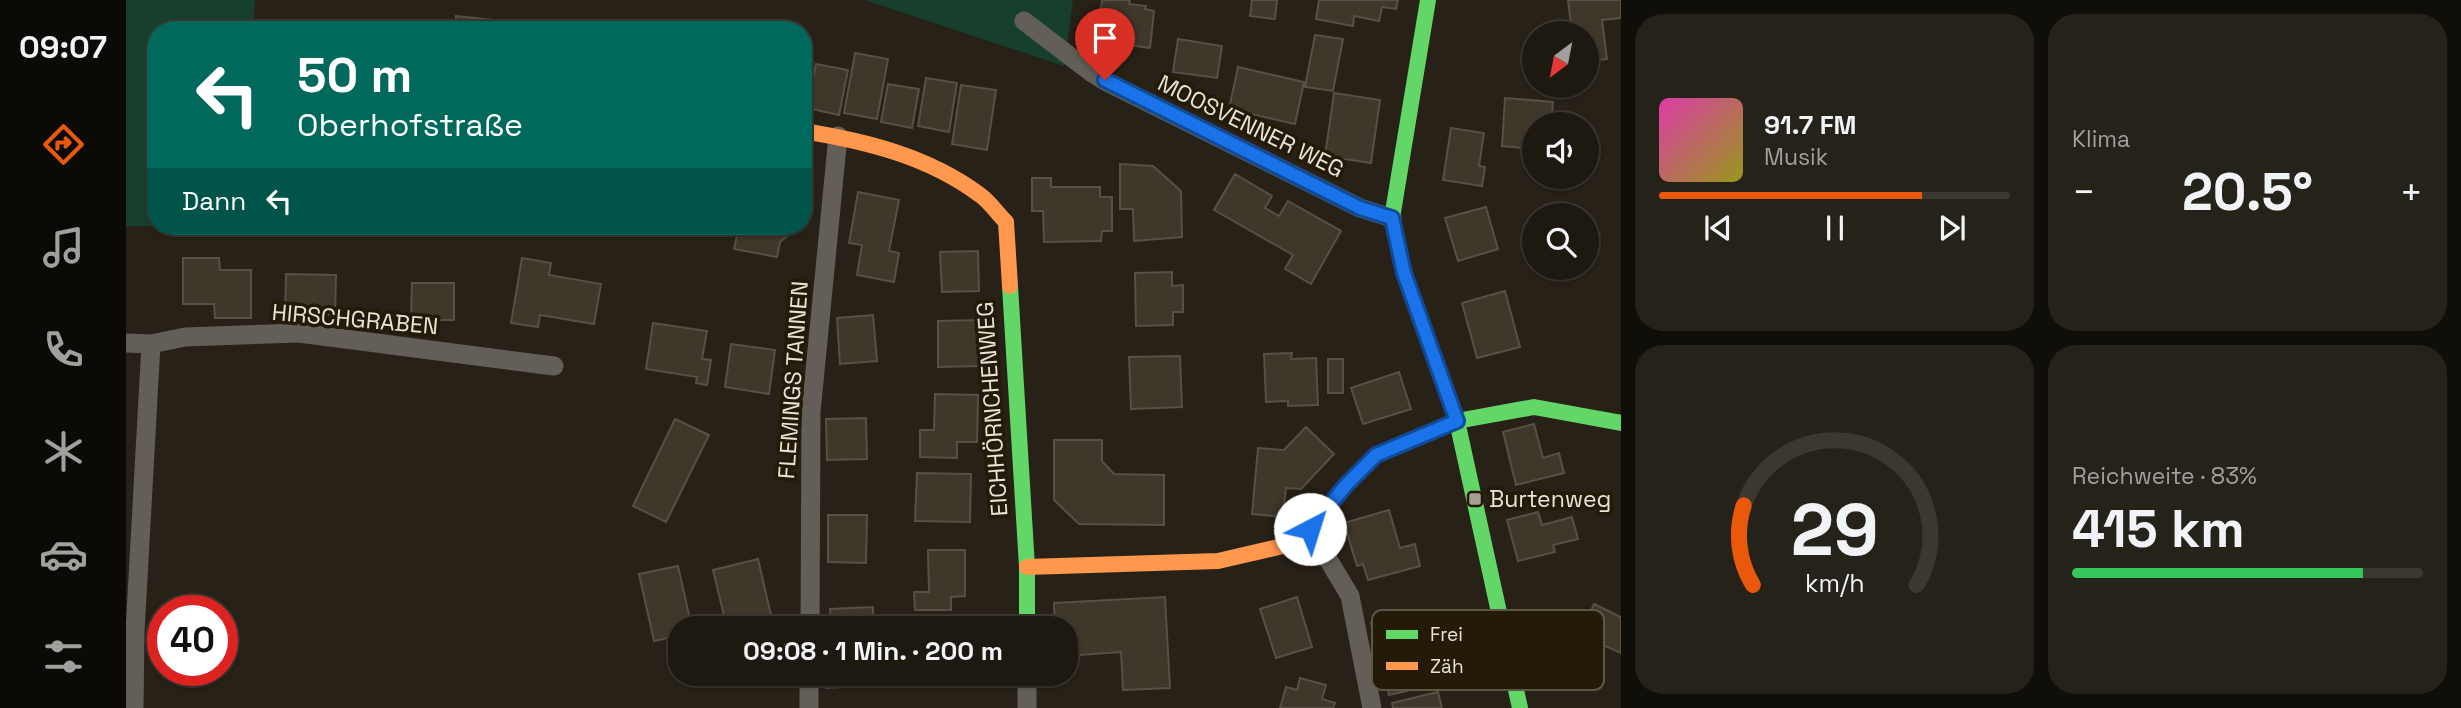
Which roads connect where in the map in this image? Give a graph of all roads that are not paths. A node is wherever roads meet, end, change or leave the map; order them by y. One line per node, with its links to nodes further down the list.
1 (1428, 0): 5 (street)
2 (1024, 20): 5 (street, MOOSVENNER WEG)
3 (812, 132): 4 (street, EICHHÖRNCHENWEG)
4 (838, 136): 12 (street, EICHHÖRNCHENWEG); 14 (street, FLEMINGS TANNEN)
5 (1392, 218): 9 (street)
6 (126, 343): 7 (street, HIRSCHGRABEN)
7 (151, 344): 8 (street, HIRSCHGRABEN); 19 (street)
8 (554, 366)
9 (1457, 421): 10 (street); 11 (street); 13 (street)
10 (1621, 423)
11 (1310, 529): 12 (street); 22 (street)
12 (1027, 568): 15 (street, EICHHÖRNCHENWEG)
13 (1498, 610)
14 (810, 616)
15 (1027, 616)
16 (809, 686): 20 (street)
17 (1027, 686): 21 (street)
18 (1516, 690): 23 (street)
19 (134, 708)
20 (809, 708)
21 (1027, 708)
22 (1371, 708)
23 (1520, 708)

